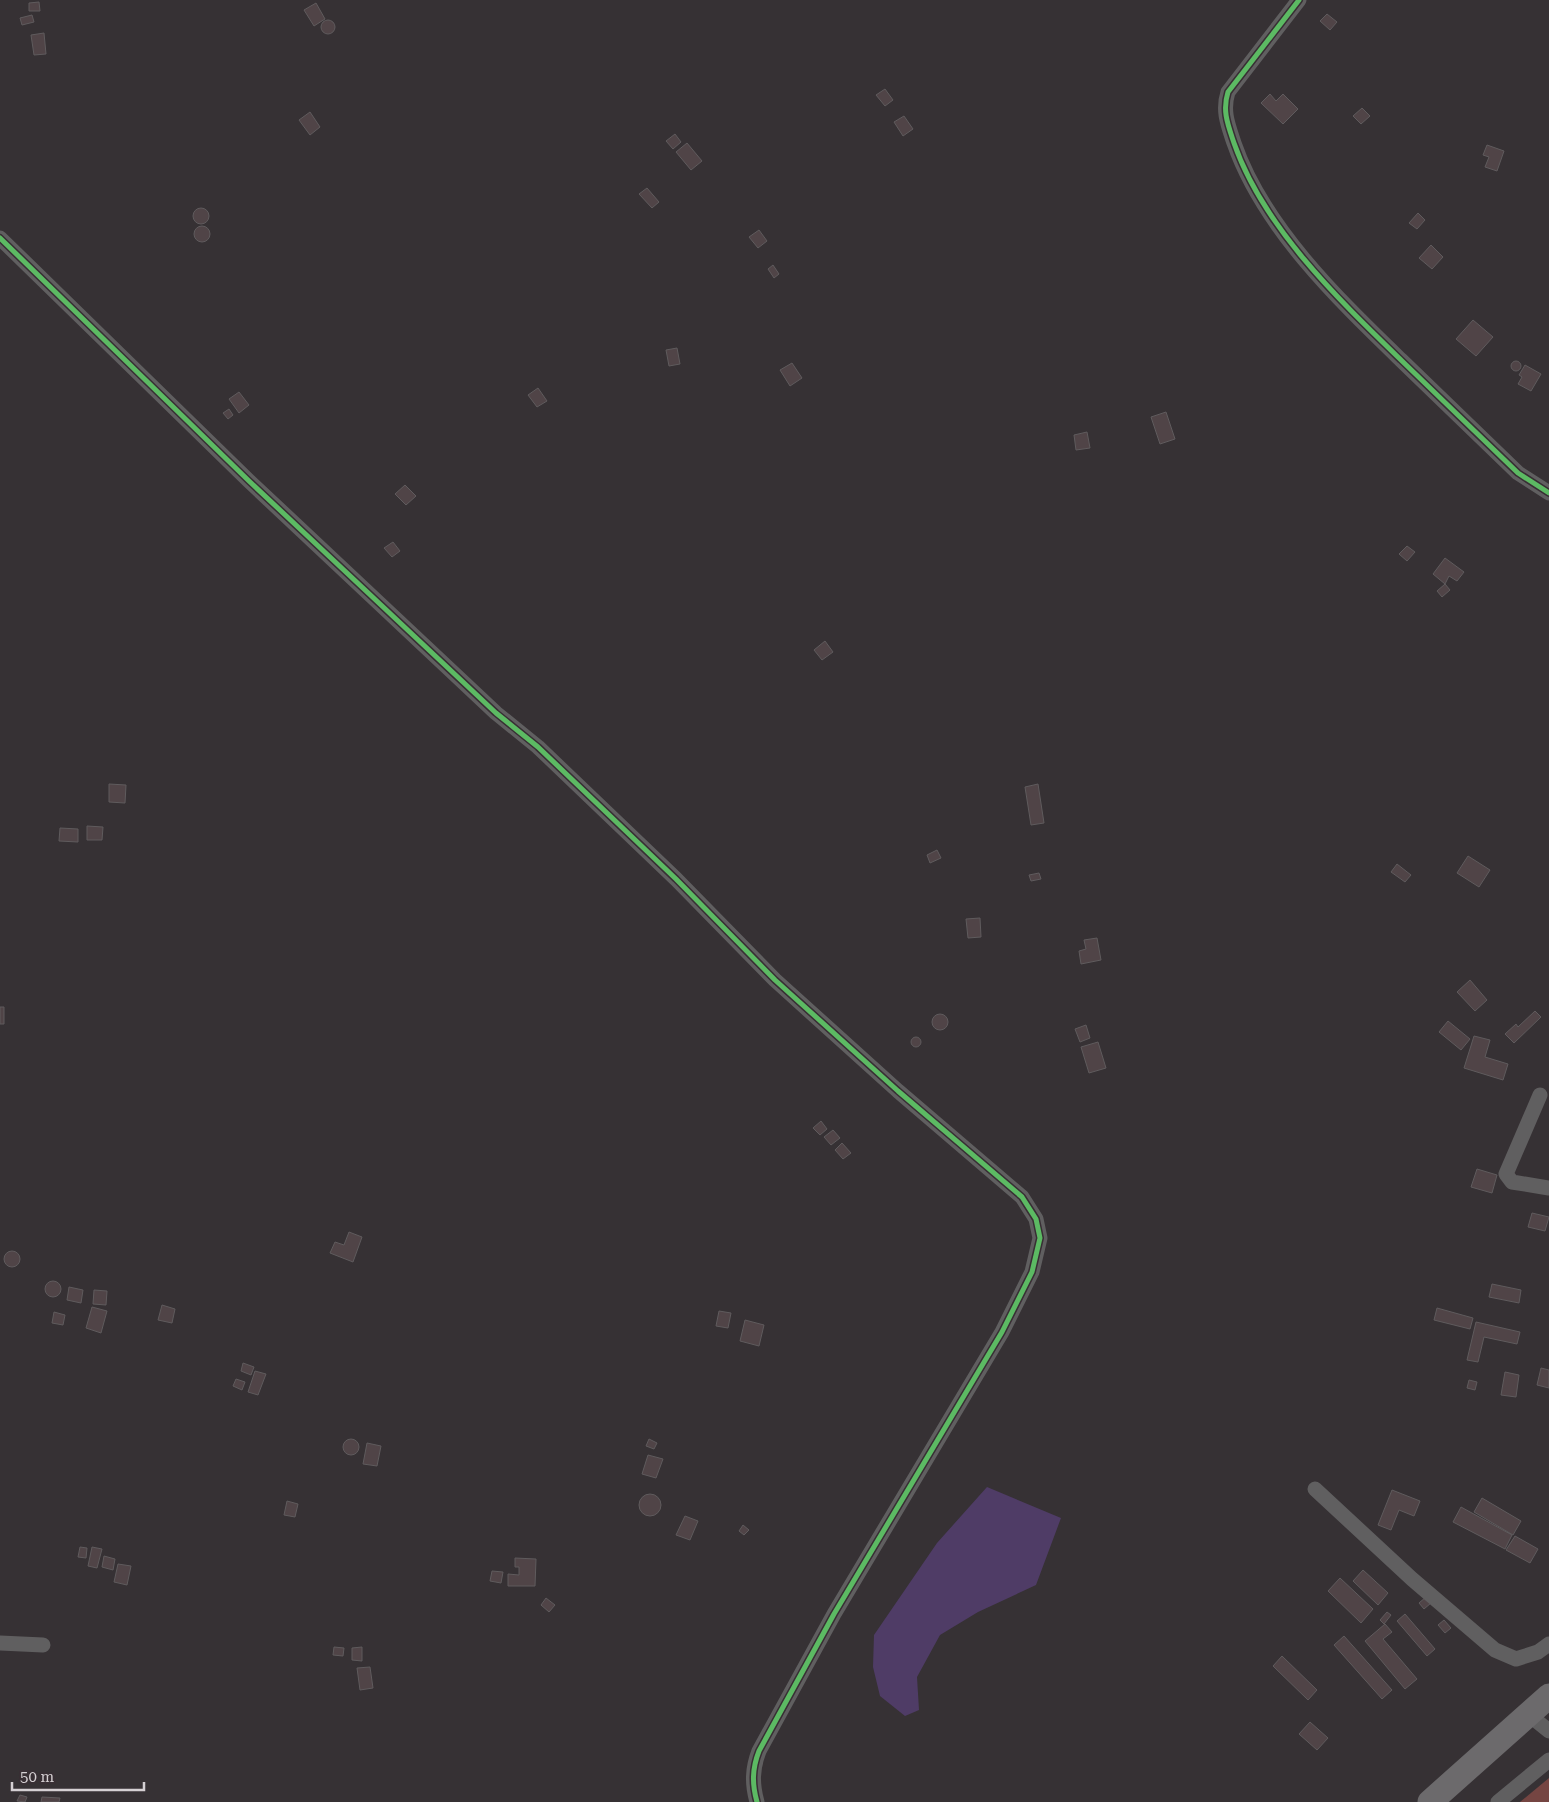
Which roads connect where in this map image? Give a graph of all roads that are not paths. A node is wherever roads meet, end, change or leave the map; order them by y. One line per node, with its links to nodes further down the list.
1 (1299, 0): 3 (street)
2 (0, 238): 14 (street)
3 (1549, 493)
4 (1540, 1095): 5 (street)
5 (1549, 1188)
6 (1315, 1488): 8 (street)
7 (0, 1643): 9 (street)
8 (1549, 1644)
9 (44, 1645)
10 (1549, 1696): 11 (highway)
11 (1528, 1714): 12 (street); 15 (highway)
12 (1549, 1731)
13 (1549, 1760): 16 (street)
14 (758, 1802)
15 (1430, 1802)
16 (1498, 1802)

